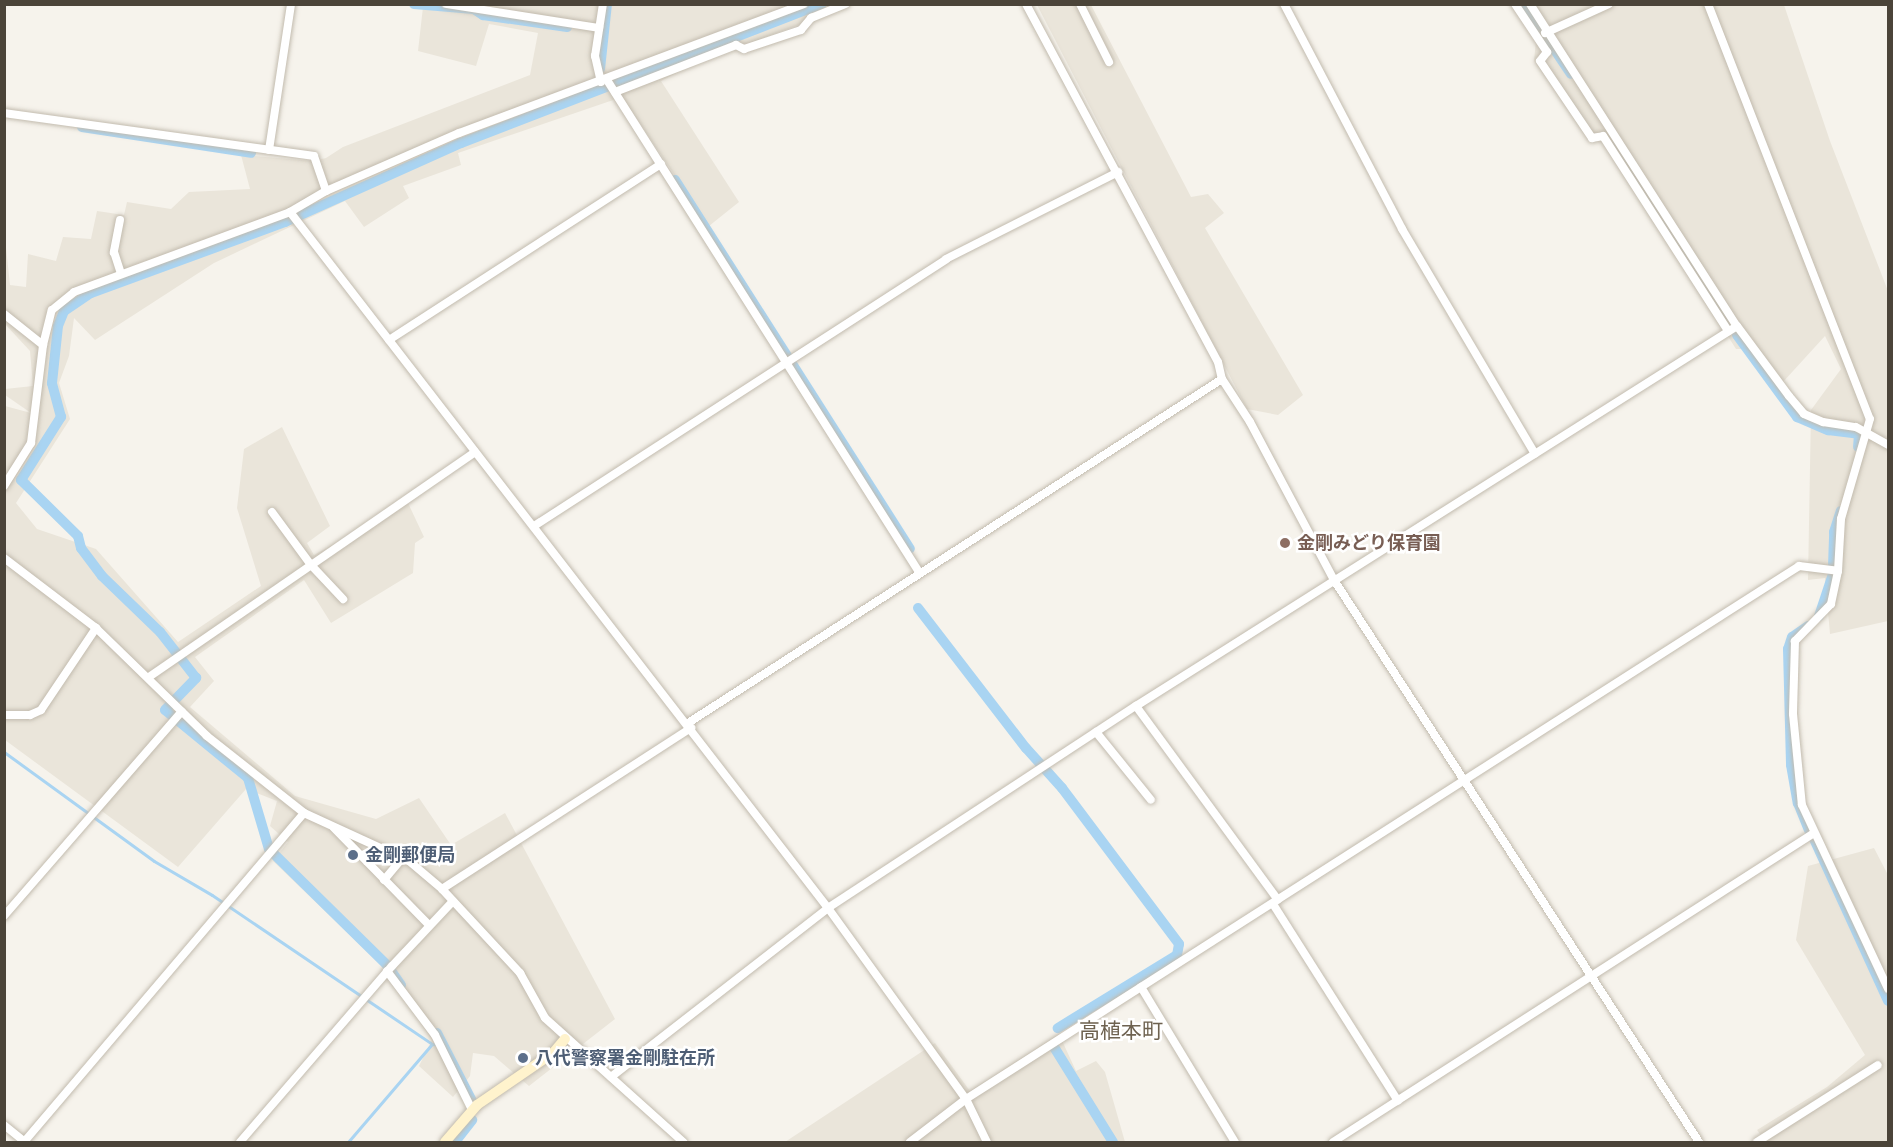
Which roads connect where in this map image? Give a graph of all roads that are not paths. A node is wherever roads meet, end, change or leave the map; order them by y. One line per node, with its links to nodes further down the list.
1 (291, 4): 19 (street)
2 (446, 4): 13 (street)
3 (603, 4): 13 (street)
4 (804, 4): 16 (street)
5 (845, 4): 17 (street)
6 (1026, 4): 21 (street)
7 (1080, 4): 15 (street)
8 (1284, 4): 36 (street)
9 (1515, 4): 14 (street)
10 (1530, 4): 14 (street)
11 (1609, 4): 14 (street)
12 (1708, 4): 33 (street)
13 (599, 28): 16 (street)
14 (1543, 34): 27 (street); 28 (street)
15 (1109, 62)
16 (604, 81): 17 (street); 22 (street)
17 (615, 92): 20 (street)
18 (4, 112): 19 (street)
19 (269, 150): 22 (street)
20 (661, 164): 29 (street); 31 (street)
21 (1118, 172): 31 (street); 32 (street)
22 (326, 191): 23 (street)
23 (290, 213): 25 (street); 29 (street)
24 (120, 220): 25 (street)
25 (121, 273): 30 (street)
26 (4, 314): 30 (street)
27 (1737, 326): 28 (street); 33 (street)
28 (1728, 331): 36 (street)
29 (388, 340): 35 (street)
30 (43, 345): 37 (street)
31 (789, 360): 39 (street); 43 (street)
32 (1222, 379): 43 (street); 44 (street)
33 (1867, 433): 34 (street); 42 (street)
34 (1888, 445)
35 (475, 452): 39 (street); 41 (street)
36 (1535, 454): 44 (street)
37 (4, 486)
38 (272, 512): 41 (street)
39 (534, 526): 51 (street)
40 (4, 558): 46 (street)
41 (311, 565): 45 (street); 47 (street)
42 (1838, 571): 53 (street); 57 (street)
43 (919, 572): 51 (street)
44 (1334, 580): 48 (street); 53 (street)
45 (344, 599)
46 (96, 628): 47 (street); 50 (street)
47 (149, 677): 49 (street)
48 (1136, 706): 52 (street); 62 (street)
49 (180, 710): 55 (street); 64 (street)
50 (4, 715)
51 (689, 726): 60 (street); 63 (street)
52 (1096, 732): 54 (street); 63 (street)
53 (1465, 781): 62 (street); 67 (street)
54 (1151, 800)
55 (304, 813): 56 (street); 78 (street)
56 (333, 827): 58 (street); 59 (street)
57 (1814, 833): 67 (street); 69 (street)
58 (403, 857): 59 (street); 60 (street)
59 (384, 880): 65 (street)
60 (442, 889): 61 (street)
61 (453, 901): 65 (street); 70 (street)
62 (1275, 902): 68 (street); 74 (street)
63 (828, 908): 72 (street); 73 (street)
64 (4, 916)
65 (428, 924): 66 (street)
66 (389, 969): 75 (street); 79 (street)
67 (1591, 976): 74 (street); 86 (street)
68 (1141, 987): 73 (street); 84 (street)
69 (1888, 989)
70 (565, 1039): 72 (street); 75 (street)
71 (1878, 1065): 87 (street)
72 (611, 1077): 81 (street)
73 (966, 1099): 82 (street); 83 (street)
74 (1398, 1101): 77 (street)
75 (472, 1110): 80 (street)
76 (4, 1125): 78 (street)
77 (1342, 1140): 85 (street)
78 (24, 1142)
79 (240, 1143)
80 (445, 1143)
81 (683, 1143)
82 (910, 1143)
83 (987, 1143)
84 (1235, 1143)
85 (1333, 1143)
86 (1699, 1143)
87 (1757, 1143)

